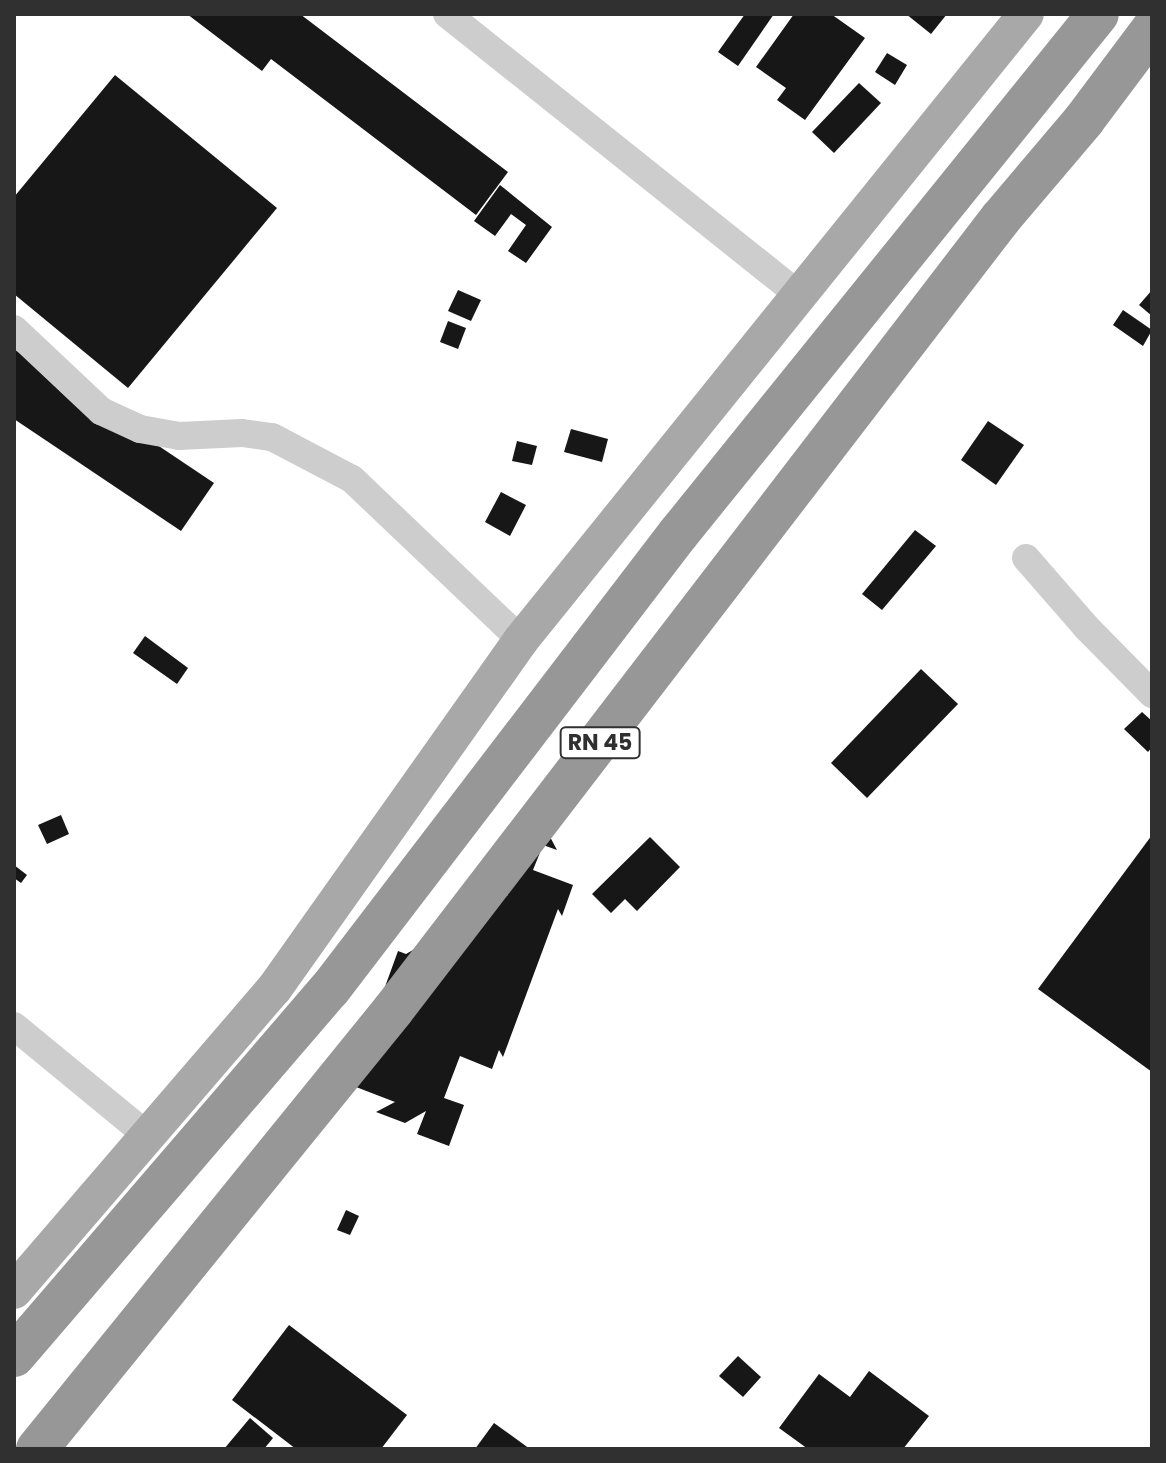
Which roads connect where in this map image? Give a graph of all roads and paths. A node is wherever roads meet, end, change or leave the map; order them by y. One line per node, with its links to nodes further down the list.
1 (447, 14): 5 (lane)
2 (1026, 14): 5 (main road)
3 (1098, 14): 13 (highway, RN 45)
4 (1152, 29): 14 (highway, RN 45)
5 (801, 297): 8 (main road)
6 (14, 329): 8 (lane)
7 (1026, 558): 9 (lane)
8 (521, 640): 11 (main road)
9 (1152, 694)
10 (14, 1026): 11 (lane)
11 (148, 1136): 12 (main road)
12 (14, 1291)
13 (14, 1356)
14 (37, 1449)

